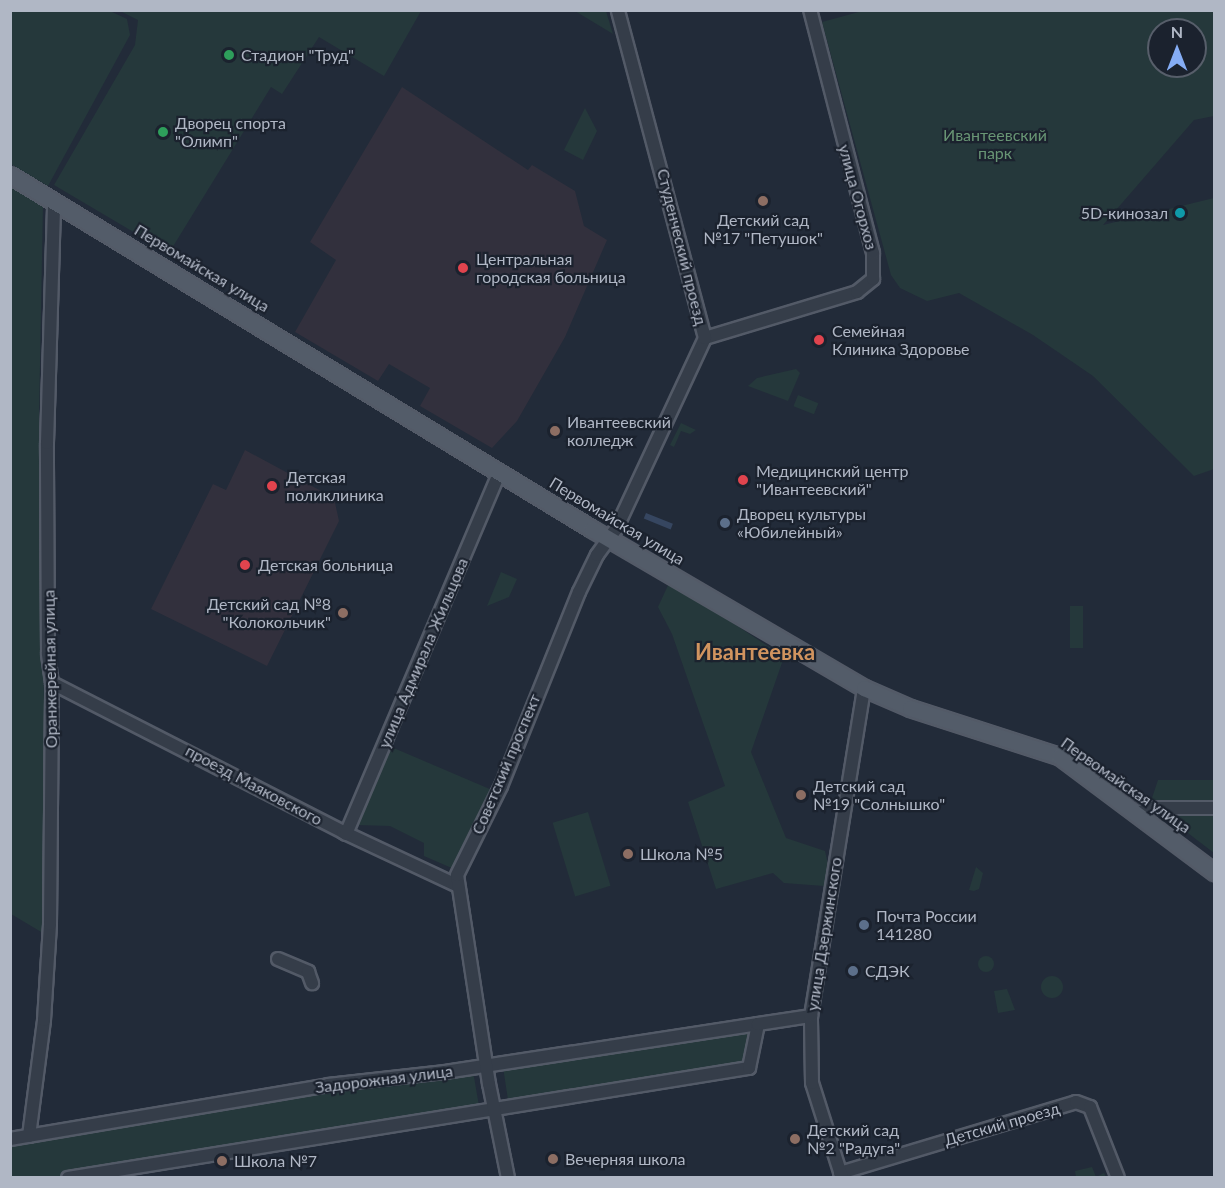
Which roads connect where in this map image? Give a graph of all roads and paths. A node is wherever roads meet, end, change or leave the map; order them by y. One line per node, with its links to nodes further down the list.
1 (618, 10): 5 (street, Студенческий проезд)
2 (810, 10): 5 (street, улица Огорхоз)
3 (10, 175): 4 (main road, Первомайская улица)
4 (54, 201): 6 (main road, Первомайская улица); 8 (street, Оранжерейная улица)
5 (705, 338): 7 (street, Студенческий проезд)
6 (500, 472): 7 (main road, Первомайская улица); 12 (street, улица Адмирала Жильцова)
7 (609, 539): 9 (main road, Первомайская улица); 14 (street, Советский проспект)
8 (52, 683): 12 (street, проезд Маяковского); 21 (street, Оранжерейная улица)
9 (864, 688): 11 (main road, Первомайская улица); 17 (street, улица Дзержинского)
10 (1215, 808): 11 (street)
11 (1138, 814): 13 (main road, Первомайская улица)
12 (346, 834): 14 (street, проезд Маяковского)
13 (1215, 872)
14 (456, 885): 19 (street, Советский проспект)
15 (278, 960): 16 (street)
16 (312, 983)
17 (811, 1016): 18 (street, Задорожная улица); 23 (street, улица Дзержинского)
18 (758, 1024): 19 (street, Задорожная улица); 20 (street)
19 (486, 1064): 20 (street, Советский проспект); 21 (street, Задорожная улица)
20 (493, 1107): 24 (street); 25 (street, Советский проспект)
21 (29, 1136): 22 (street, Задорожная улица)
22 (10, 1139)
23 (841, 1175): 26 (street, Детский проезд)
24 (68, 1178)
25 (508, 1178)
26 (1118, 1178)

